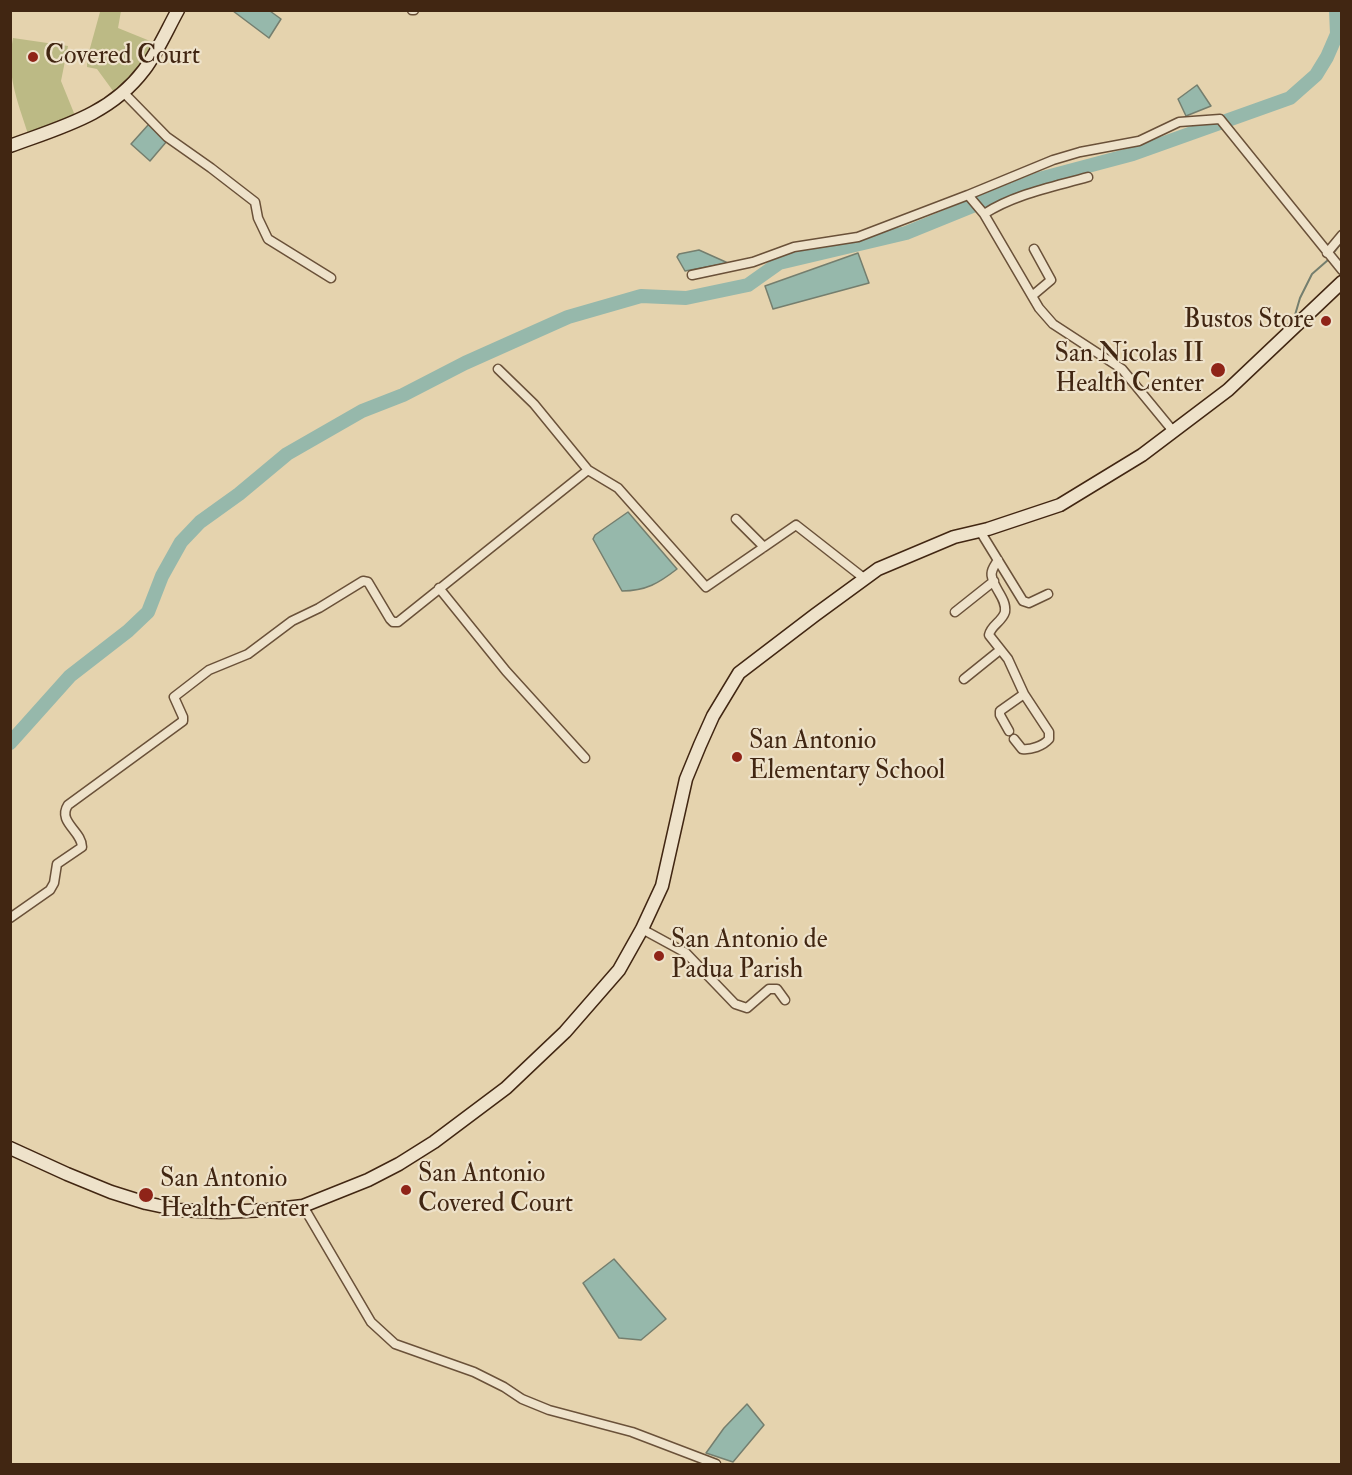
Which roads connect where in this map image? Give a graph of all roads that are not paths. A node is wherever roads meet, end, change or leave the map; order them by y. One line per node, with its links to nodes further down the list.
1 (178, 10): 2 (street)
2 (124, 93): 3 (street); 12 (street)
3 (10, 146)
4 (1088, 177): 6 (street)
5 (969, 197): 6 (street); 9 (street); 11 (street)
6 (982, 211): 14 (street)
7 (1341, 235): 9 (street)
8 (1034, 249): 14 (street)
9 (1330, 256): 10 (street)
10 (1341, 270)
11 (692, 275)
12 (331, 278)
13 (1341, 282): 16 (street)
14 (1032, 296): 16 (street)
15 (498, 369): 17 (street)
16 (1173, 431): 19 (street)
17 (588, 470): 20 (street); 24 (street)
18 (736, 519): 20 (street)
19 (980, 531): 21 (street); 22 (street)
20 (764, 547): 22 (street)
21 (998, 560): 23 (street); 25 (street)
22 (865, 579): 32 (street)
23 (994, 581): 26 (street); 27 (street)
24 (440, 588): 30 (street); 31 (street)
25 (1048, 594)
26 (955, 612)
27 (1000, 650): 28 (street); 29 (street)
28 (964, 679)
29 (1024, 694): 29 (street)
30 (585, 758)
31 (10, 918)
32 (642, 929): 33 (street); 35 (street)
33 (785, 1000)
34 (10, 1148): 35 (street)
35 (303, 1206): 36 (street)
36 (716, 1464)

